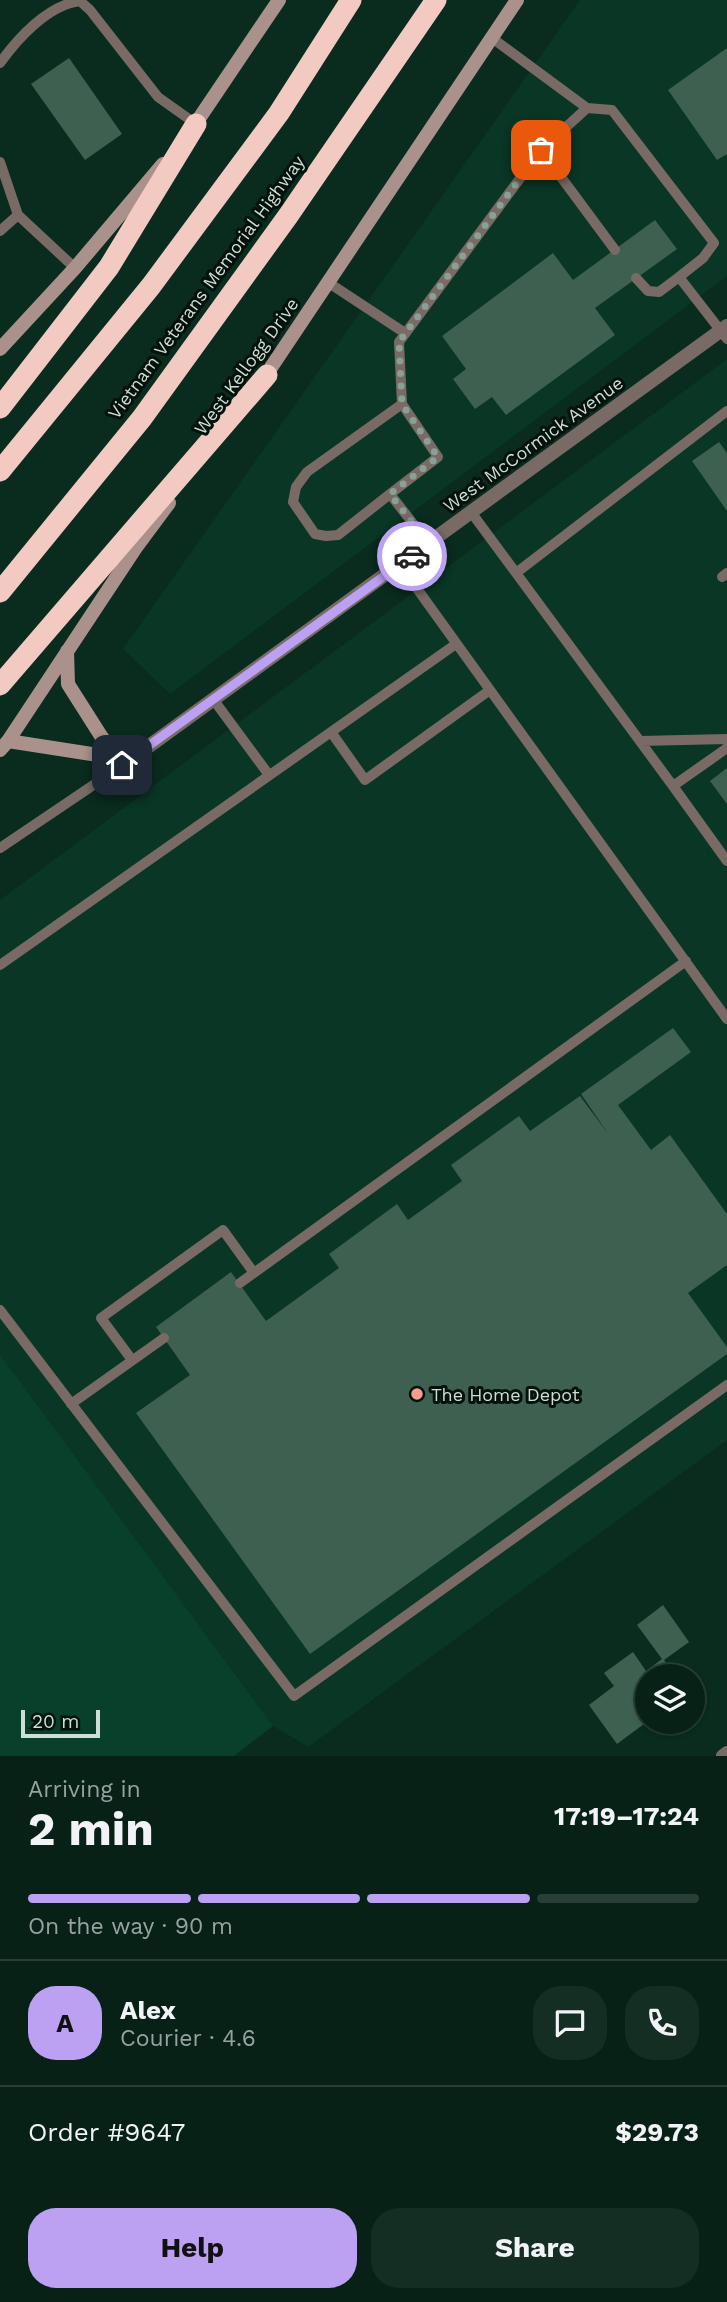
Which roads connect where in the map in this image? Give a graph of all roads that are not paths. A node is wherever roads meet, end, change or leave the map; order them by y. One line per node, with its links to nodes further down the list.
1 (279, 0): 8 (main road)
2 (351, 0): 25 (highway)
3 (436, 0): 31 (highway, Vietnam Veterans Memorial Highway)
4 (517, 0): 5 (main road, West Kellogg Drive)
5 (492, 38): 7 (lane); 17 (main road, West Kellogg Drive)
6 (0, 63): 8 (lane)
7 (587, 108): 9 (lane); 15 (lane)
8 (196, 124): 14 (main road); 23 (highway)
9 (541, 150): 13 (lane); 19 (lane)
10 (0, 162): 11 (lane)
11 (18, 215): 12 (lane); 14 (lane)
12 (0, 232)
13 (615, 250)
14 (75, 268): 20 (main road)
15 (680, 277): 16 (lane); 18 (lane)
16 (636, 278)
17 (329, 283): 19 (lane); 21 (main road, West Kellogg Drive)
18 (725, 332): 27 (street, West McCormick Avenue)
19 (405, 333): 22 (lane)
20 (0, 349)
21 (267, 375): 33 (main road, West Kellogg Drive); 34 (highway)
22 (402, 404): 26 (lane); 26 (lane)
23 (0, 408)
24 (727, 411): 30 (lane)
25 (0, 471)
26 (390, 494): 28 (lane)
27 (471, 512): 28 (street, West McCormick Avenue); 30 (lane)
28 (429, 544): 29 (street, West McCormick Avenue)
29 (400, 565): 32 (lane); 36 (street, West McCormick Avenue)
30 (516, 573): 39 (lane)
31 (0, 592)
32 (456, 644): 35 (lane); 37 (lane)
33 (67, 651): 40 (main road, West Kellogg Drive); 42 (main road)
34 (0, 685)
35 (490, 690): 37 (lane); 47 (lane)
36 (213, 699): 42 (street, West McCormick Avenue); 43 (lane)
37 (331, 732): 43 (lane)
38 (727, 739): 39 (lane)
39 (640, 741): 44 (lane)
40 (4, 745): 42 (main road)
41 (727, 748): 44 (lane)
42 (122, 765): 45 (lane)
43 (269, 775): 48 (lane)
44 (673, 786): 46 (lane)
45 (0, 848)
46 (727, 861)
47 (685, 961): 49 (lane); 50 (lane)
48 (0, 965)
49 (727, 1019)
50 (254, 1273): 51 (lane); 54 (lane)
51 (240, 1283)
52 (0, 1310): 56 (lane)
53 (164, 1338): 54 (lane)
54 (132, 1360): 56 (lane)
55 (727, 1385): 56 (lane)
56 (71, 1404)

